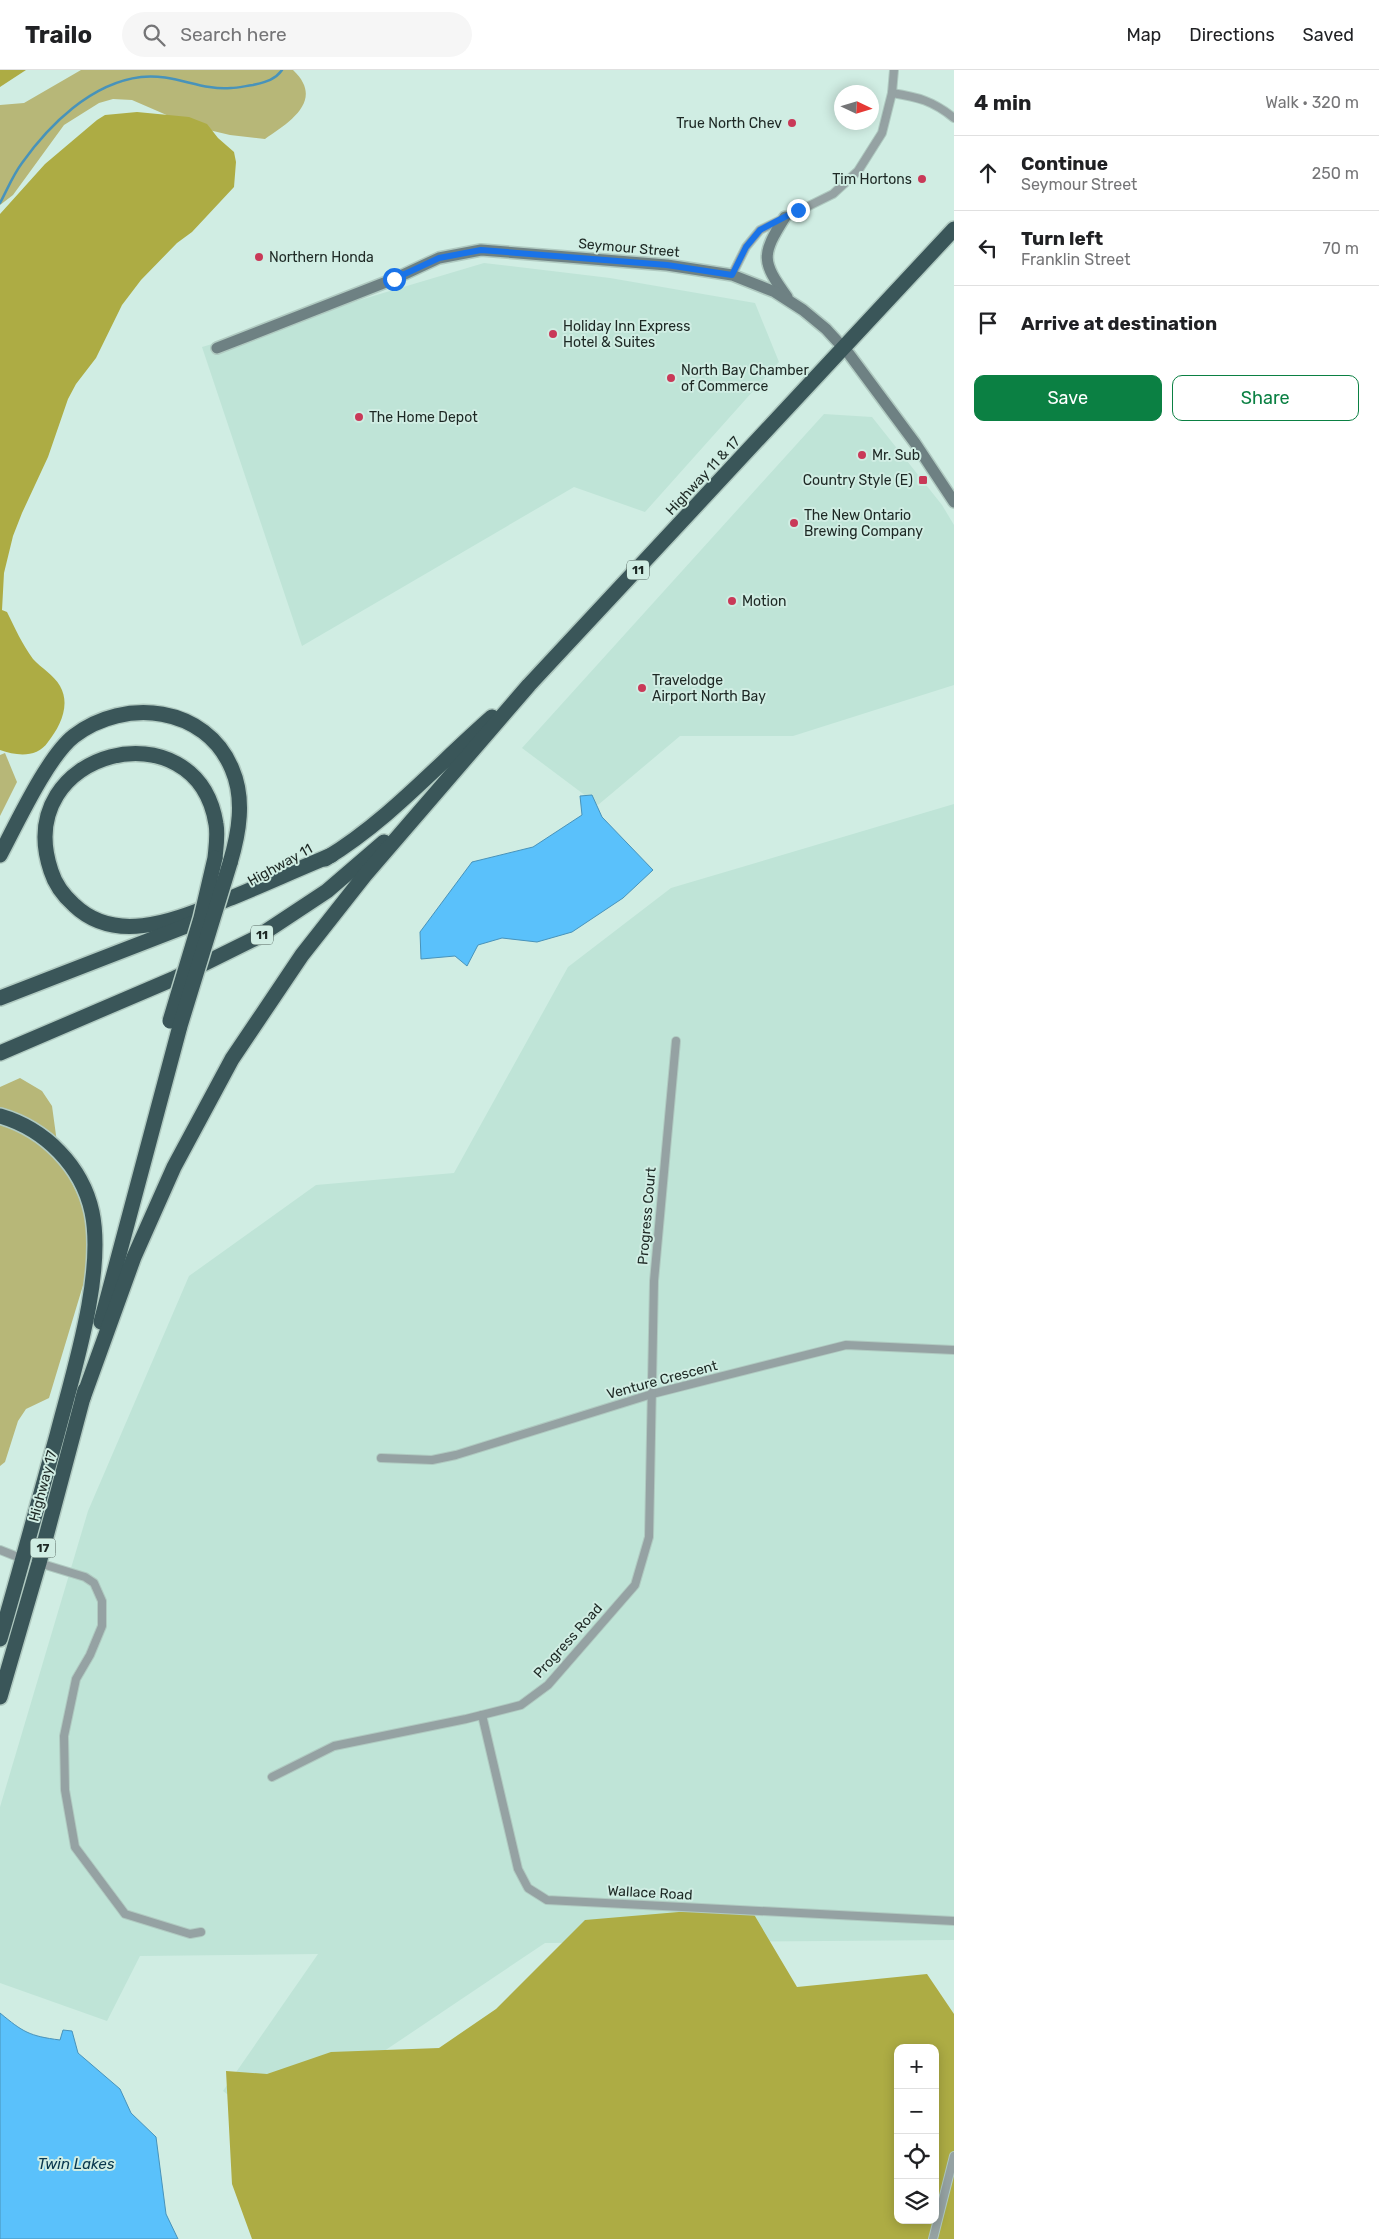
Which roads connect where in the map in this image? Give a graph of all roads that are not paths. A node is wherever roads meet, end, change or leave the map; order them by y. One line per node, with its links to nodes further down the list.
1 (894, 70): 2 (street)
2 (892, 93): 3 (street); 4 (street)
3 (954, 118)
4 (786, 218): 6 (street); 7 (street)
5 (954, 229): 9 (highway, Highway 11 & 17 / 11)
6 (732, 275): 7 (street, Seymour Street); 8 (street, Seymour Street)
7 (790, 301): 9 (street, Seymour Street)
8 (217, 348)
9 (844, 348): 10 (street, Seymour Street); 11 (highway, Highway 11 & 17 / 11)
10 (954, 502)
11 (472, 742): 13 (highway, Highway 11 / 11); 17 (highway, 11); 22 (highway)
12 (0, 855): 15 (highway, bridge)
13 (332, 855): 14 (highway, Highway 11 / 11); 15 (highway, bridge)
14 (0, 998)
15 (175, 1023): 20 (highway); 22 (highway)
16 (676, 1041): 21 (street, Progress Court)
17 (0, 1053)
18 (0, 1116): 20 (highway)
19 (954, 1350): 21 (street, Venture Crescent)
20 (68, 1393): 25 (highway, Highway 17 / 17)
21 (652, 1394): 23 (street, Venture Crescent); 29 (street, Progress Road)
22 (83, 1398): 26 (highway, Highway 17 / 17)
23 (381, 1458)
24 (0, 1550): 25 (street)
25 (23, 1559): 26 (highway); 27 (highway, Highway 17 / 17)
26 (39, 1563): 28 (highway, Highway 17 / 17); 32 (street)
27 (0, 1639)
28 (0, 1697)
29 (482, 1714): 30 (street, Progress Road); 31 (street, Wallace Road)
30 (272, 1777)
31 (954, 1920)
32 (202, 1932)
33 (954, 2156): 34 (street)
34 (933, 2239)

